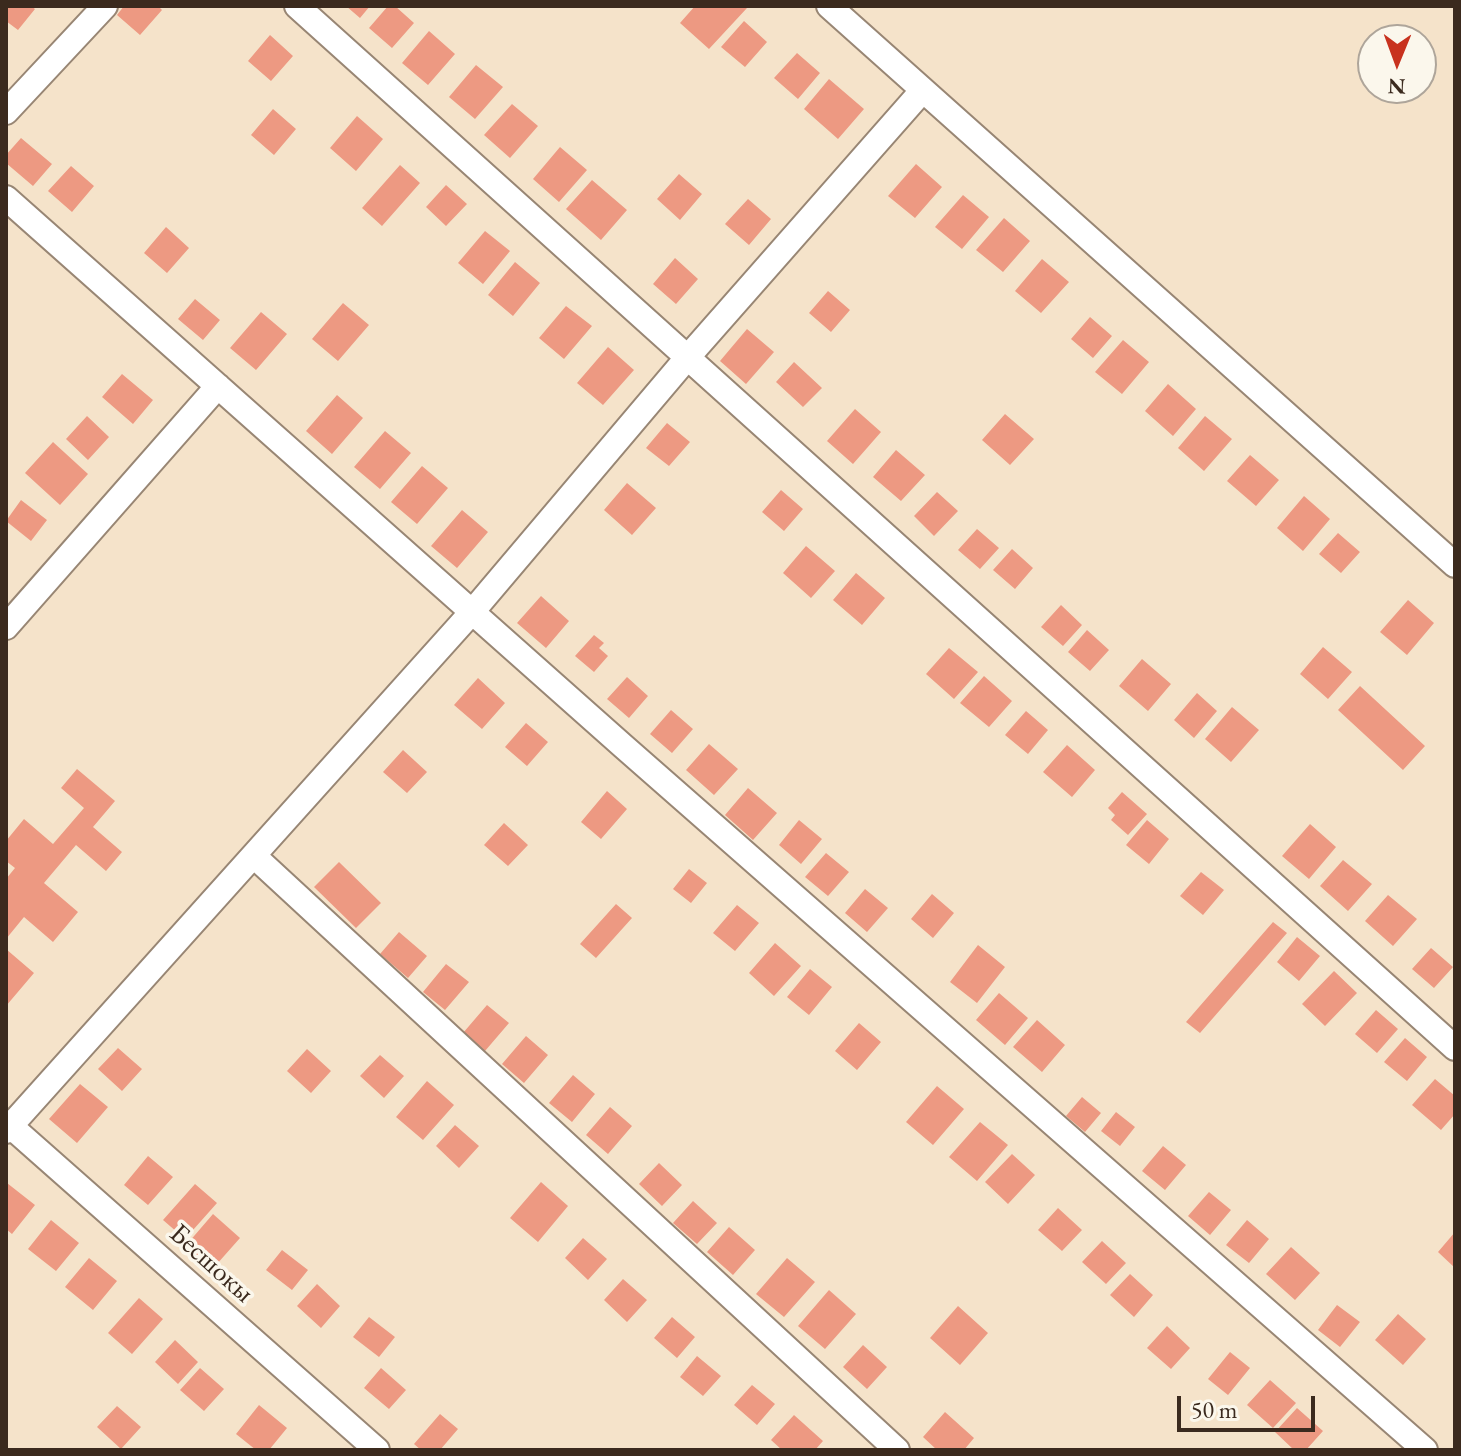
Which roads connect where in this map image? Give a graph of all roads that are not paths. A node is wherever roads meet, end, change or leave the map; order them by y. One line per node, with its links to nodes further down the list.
1 (105, 6): 5 (street)
2 (297, 6): 7 (street)
3 (829, 6): 4 (street)
4 (922, 91): 7 (street); 9 (street)
5 (6, 112)
6 (6, 198): 8 (street)
7 (687, 358): 10 (street); 13 (street)
8 (218, 386): 10 (street); 11 (street)
9 (1455, 565)
10 (472, 612): 12 (street); 17 (street)
11 (6, 627)
12 (254, 856): 14 (street); 16 (street)
13 (1455, 1048)
14 (8, 1126): 15 (street, Бесшокы)
15 (377, 1450)
16 (897, 1450)
17 (1425, 1450)

